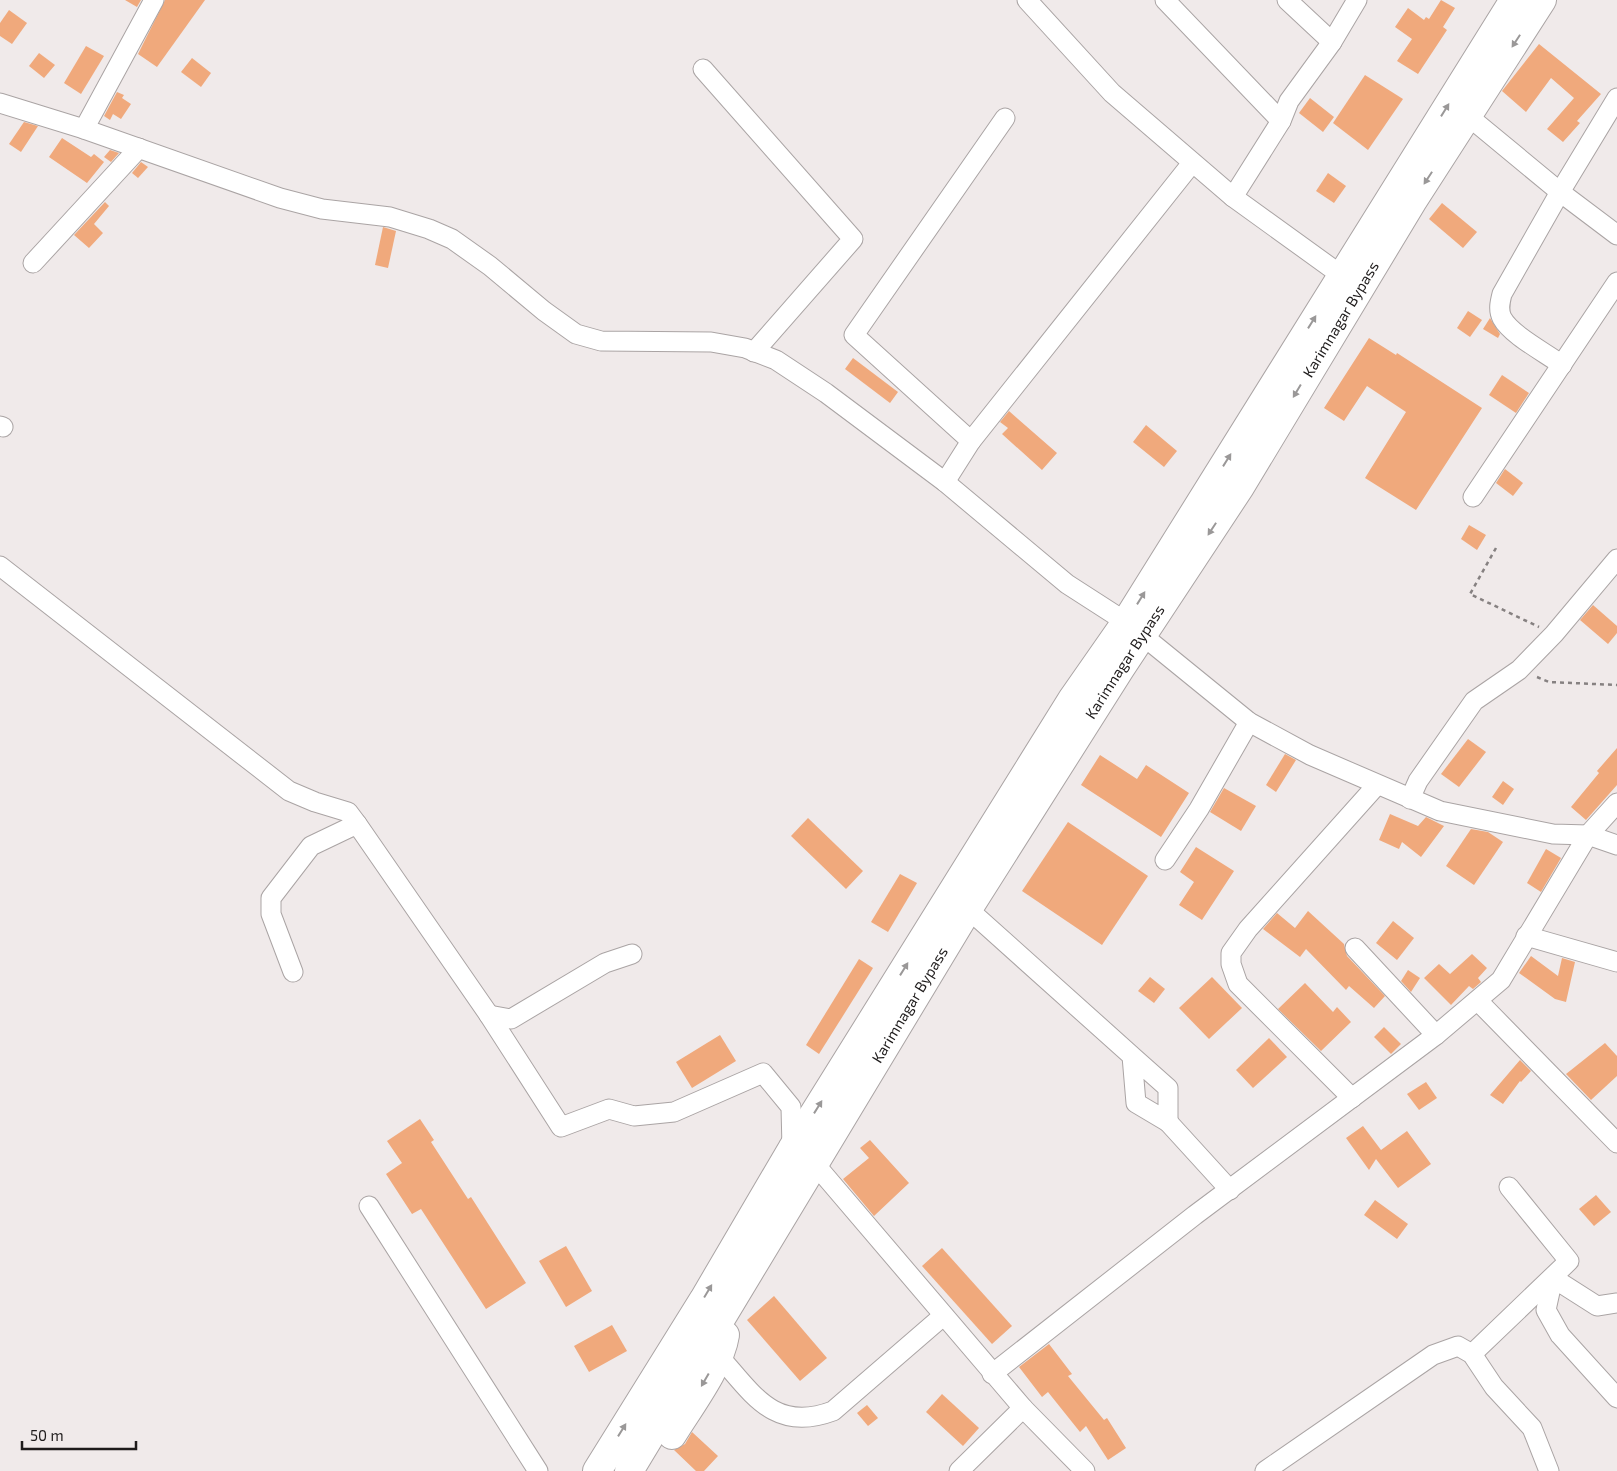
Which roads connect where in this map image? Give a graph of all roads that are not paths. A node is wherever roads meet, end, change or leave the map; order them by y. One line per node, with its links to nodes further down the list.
1 (154, 0): 15 (street)
2 (1027, 0): 17 (street)
3 (1165, 0): 14 (street)
4 (1287, 0): 8 (street)
5 (1357, 0): 8 (street)
6 (1514, 0): 22 (highway, Karimnagar Bypass, one-way to 6)
7 (1542, 0): 12 (highway, Karimnagar Bypass, one-way to 12)
8 (1332, 42): 14 (street)
9 (703, 69): 24 (street)
10 (1617, 98): 18 (street)
11 (0, 102): 15 (street)
12 (1468, 116): 18 (street); 31 (highway, Karimnagar Bypass, one-way to 31)
13 (1005, 118): 26 (street)
14 (1281, 121): 19 (street)
15 (84, 129): 16 (street)
16 (139, 148): 21 (street); 24 (street)
17 (1192, 163): 19 (street); 26 (street)
18 (1560, 192): 20 (street); 25 (street)
19 (1233, 197): 22 (street)
20 (1617, 235)
21 (33, 263)
22 (1341, 275): 31 (highway, Karimnagar Bypass, one-way to 22)
23 (1617, 282): 25 (street)
24 (754, 352): 27 (street)
25 (1562, 365): 28 (street)
26 (971, 441): 27 (street)
27 (945, 482): 31 (street)
28 (1473, 496)
29 (1617, 559): 34 (street)
30 (0, 566): 36 (street)
31 (1134, 629): 32 (street); 40 (highway, Karimnagar Bypass); 53 (highway, Karimnagar Bypass, one-way to 31)
32 (1249, 722): 33 (street); 39 (street)
33 (1376, 786): 34 (street); 50 (street)
34 (1410, 799): 37 (street)
35 (1617, 802): 37 (street)
36 (357, 824): 45 (street); 47 (street)
37 (1588, 835): 38 (street); 41 (street)
38 (1617, 844)
39 (1166, 860)
40 (968, 909): 49 (street); 53 (highway, Karimnagar Bypass)
41 (1526, 936): 44 (street); 46 (street)
42 (1355, 948): 48 (street)
43 (632, 954): 47 (street)
44 (1617, 962)
45 (293, 972)
46 (1478, 1001): 48 (street); 52 (street)
47 (489, 1015): 53 (street)
48 (1436, 1036): 50 (street)
49 (1127, 1052): 51 (street); 51 (street)
50 (1352, 1098): 55 (street)
51 (1168, 1122): 55 (street)
52 (1617, 1143)
53 (803, 1156): 59 (street); 60 (highway, Karimnagar Bypass); 66 (highway, one-way to 53)
54 (1509, 1187): 57 (street)
55 (1230, 1190): 62 (street)
56 (369, 1206): 65 (street)
57 (1553, 1278): 58 (street); 61 (street); 63 (street)
58 (1617, 1303)
59 (943, 1316): 60 (street); 62 (street)
60 (716, 1342): 67 (highway); 68 (highway, one-way to 68)
61 (1472, 1354): 71 (street); 72 (street)
62 (992, 1374): 64 (street)
63 (1617, 1398)
64 (1023, 1408): 69 (street); 70 (street)
65 (538, 1471)
66 (596, 1471)
67 (629, 1471)
68 (650, 1471)
69 (958, 1471)
70 (1086, 1471)
71 (1264, 1471)
72 (1549, 1471)

